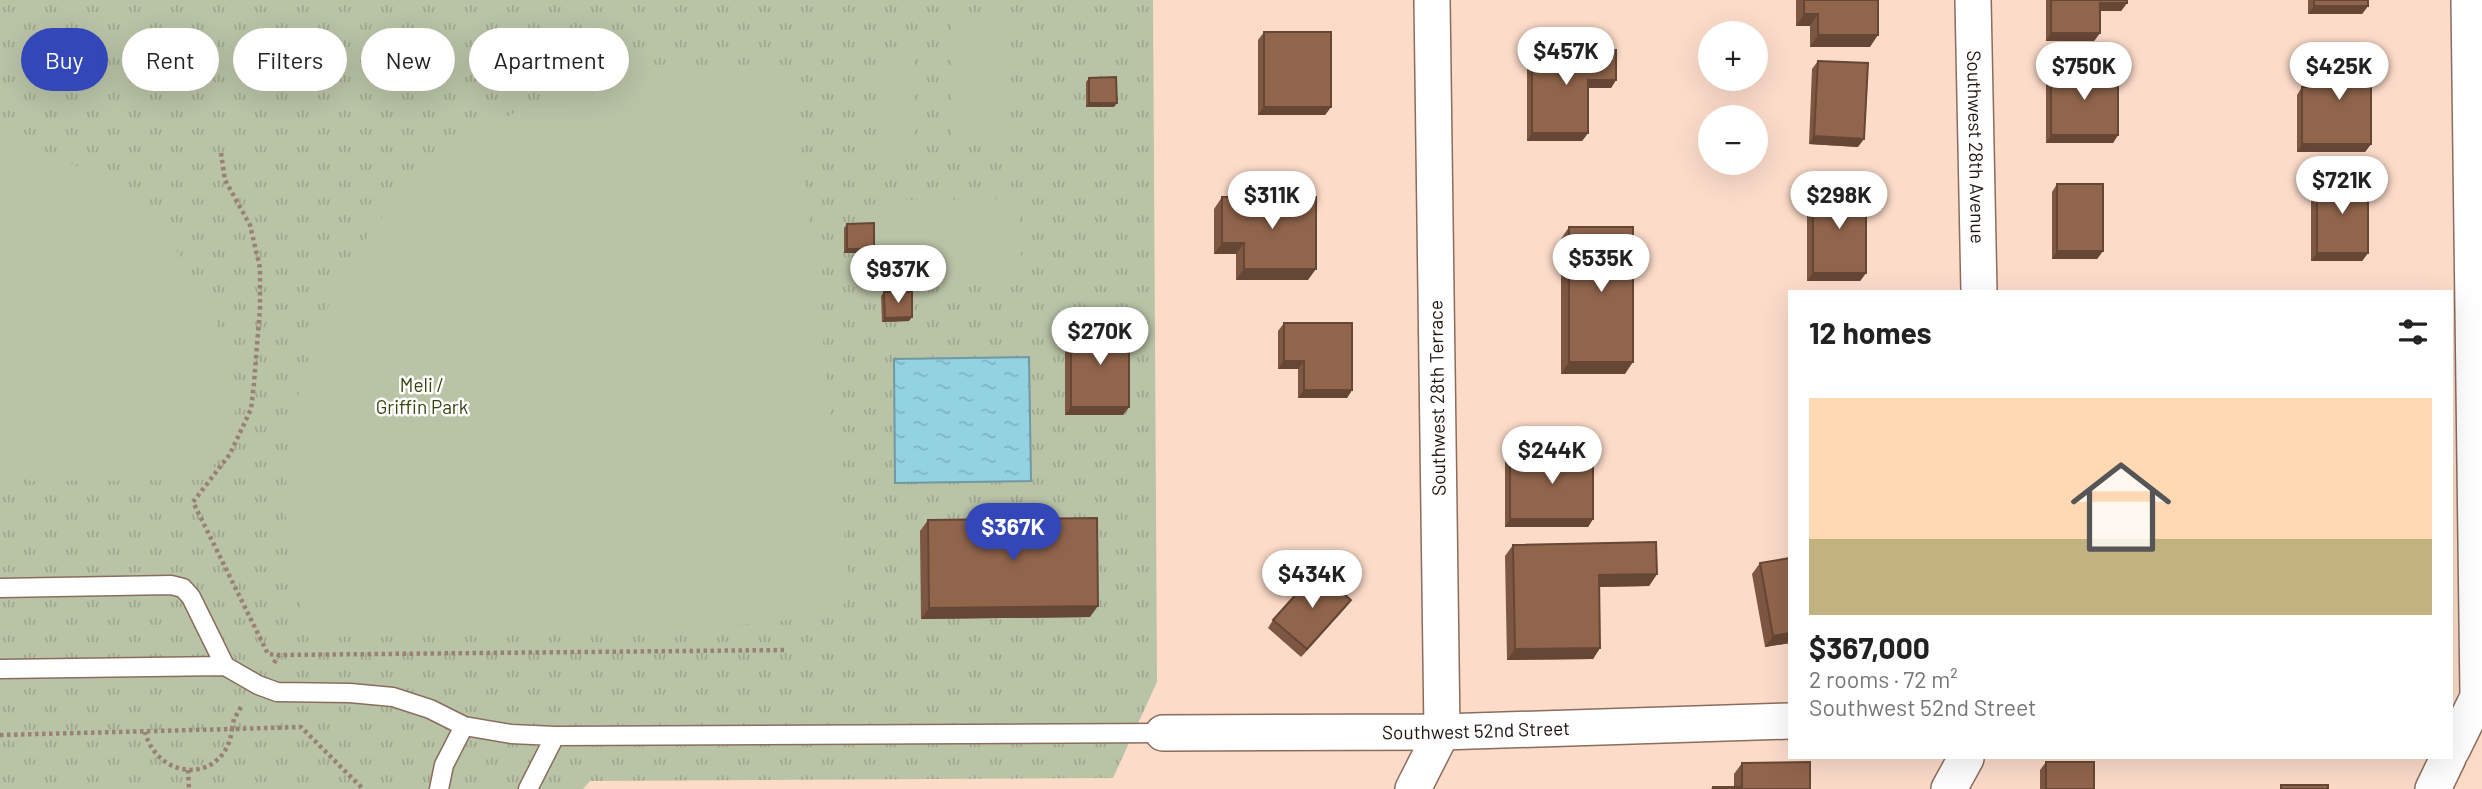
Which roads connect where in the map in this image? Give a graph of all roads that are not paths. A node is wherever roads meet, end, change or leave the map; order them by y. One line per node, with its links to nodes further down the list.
1 (1432, 0): 11 (street, Southwest 28th Terrace)
2 (1973, 0): 4 (street, Southwest 28th Avenue)
3 (2469, 0): 8 (street)
4 (1979, 290)
5 (0, 588): 6 (lane)
6 (225, 666): 7 (lane); 10 (lane)
7 (0, 669)
8 (2465, 697): 14 (street)
9 (1788, 721): 11 (street, Southwest 52nd Street)
10 (464, 726): 13 (lane); 17 (lane)
11 (1441, 732): 12 (street, Southwest 52nd Street); 19 (street, Southwest 28th Terrace)
12 (1163, 733): 13 (lane)
13 (555, 736): 18 (lane)
14 (2453, 746)
15 (1965, 759): 20 (street)
16 (2448, 759): 21 (street)
17 (439, 789)
18 (528, 789)
19 (1413, 789)
20 (1949, 789)
21 (2433, 789)

